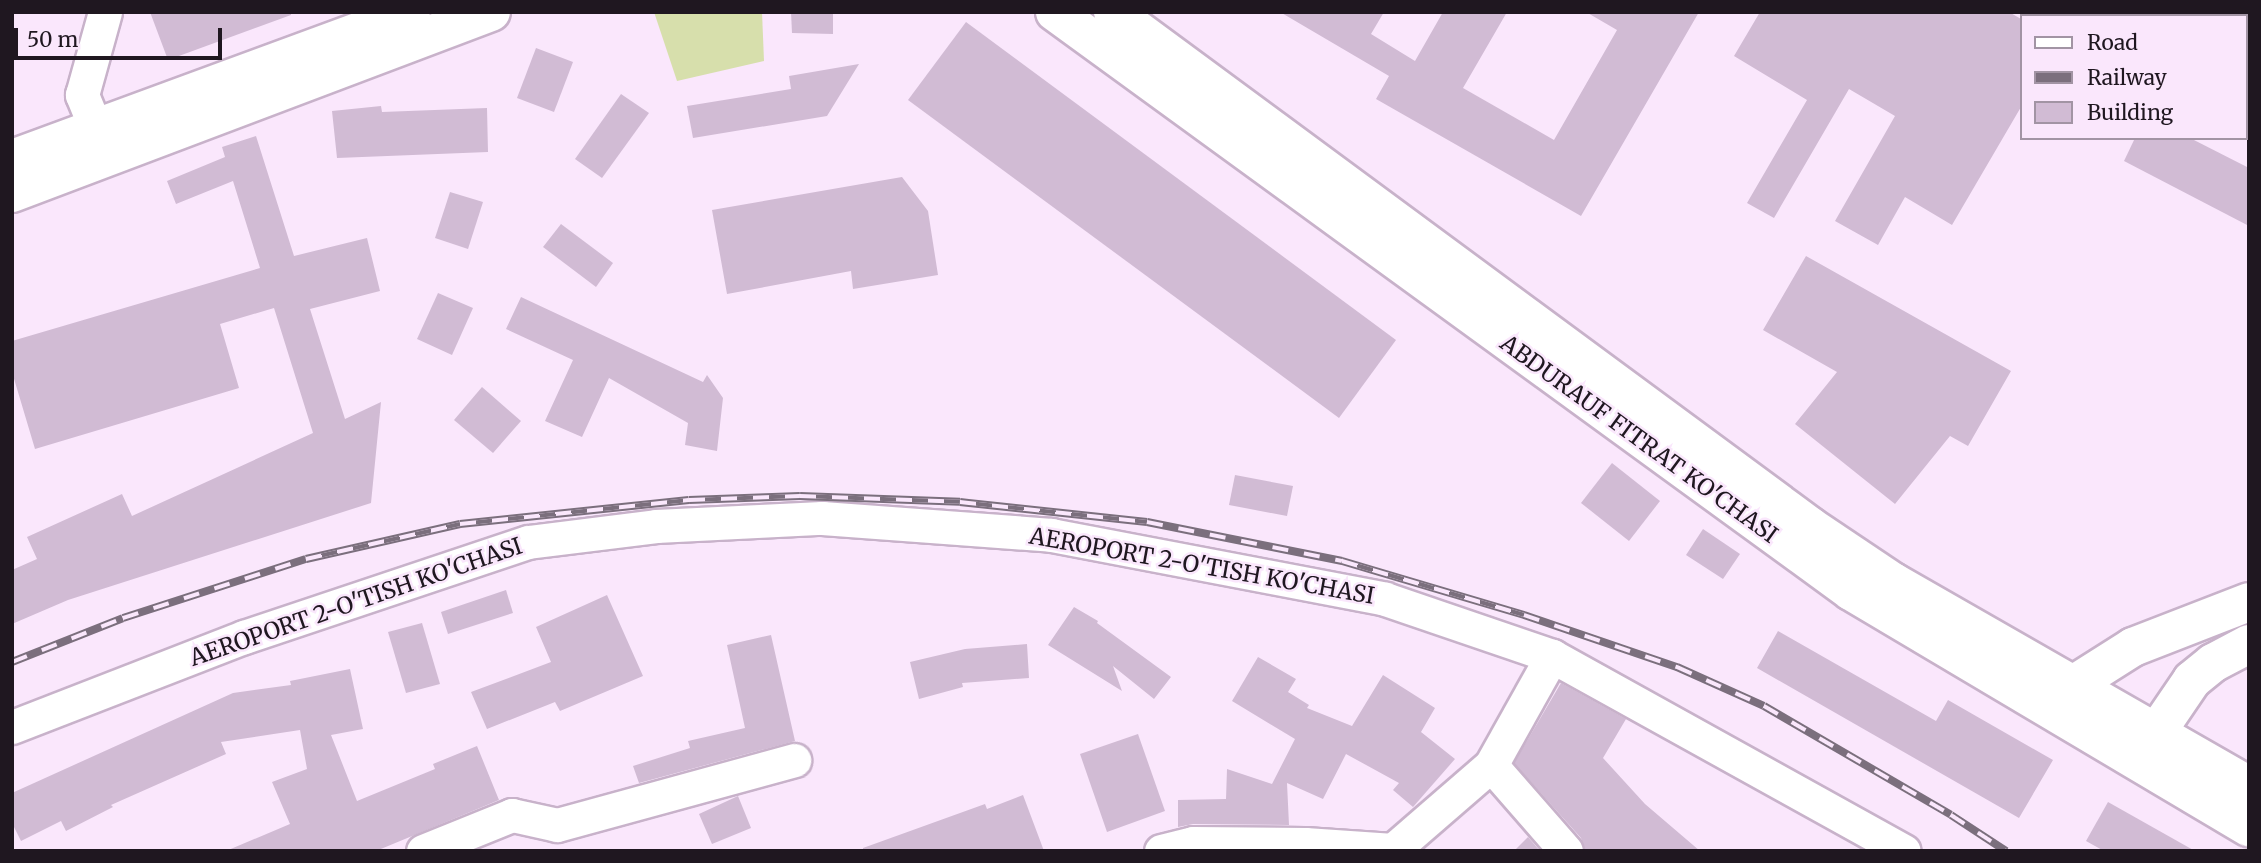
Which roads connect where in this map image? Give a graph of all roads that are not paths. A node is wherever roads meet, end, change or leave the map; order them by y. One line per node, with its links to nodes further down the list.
1 (105, 12): 6 (street)
2 (411, 12): 6 (main road)
3 (491, 12): 6 (main road)
4 (1055, 12): 5 (main road, ABDURAUF FITRAT KO'CHASI)
5 (1121, 25): 12 (main road, ABDURAUF FITRAT KO'CHASI); 15 (main road, ABDURAUF FITRAT KO'CHASI)
6 (101, 143): 7 (main road); 8 (main road)
7 (12, 159)
8 (12, 193)
9 (2249, 602): 12 (main road)
10 (2249, 644): 14 (main road)
11 (1552, 656): 13 (street, AEROPORT 2-O'TISH KO'CHASI); 17 (street); 24 (street, AEROPORT 2-O'TISH KO'CHASI)
12 (2073, 685): 14 (main road, ABDURAUF FITRAT KO'CHASI); 15 (main road)
13 (12, 727)
14 (2156, 733): 15 (main road); 18 (main road, ABDURAUF FITRAT KO'CHASI)
15 (2092, 736): 19 (main road, ABDURAUF FITRAT KO'CHASI)
16 (794, 760): 21 (street)
17 (1491, 765): 20 (street); 23 (street)
18 (2249, 786)
19 (2249, 827)
20 (1393, 850): 22 (street)
21 (423, 851)
22 (1161, 851)
23 (1566, 851)
24 (1904, 851)

